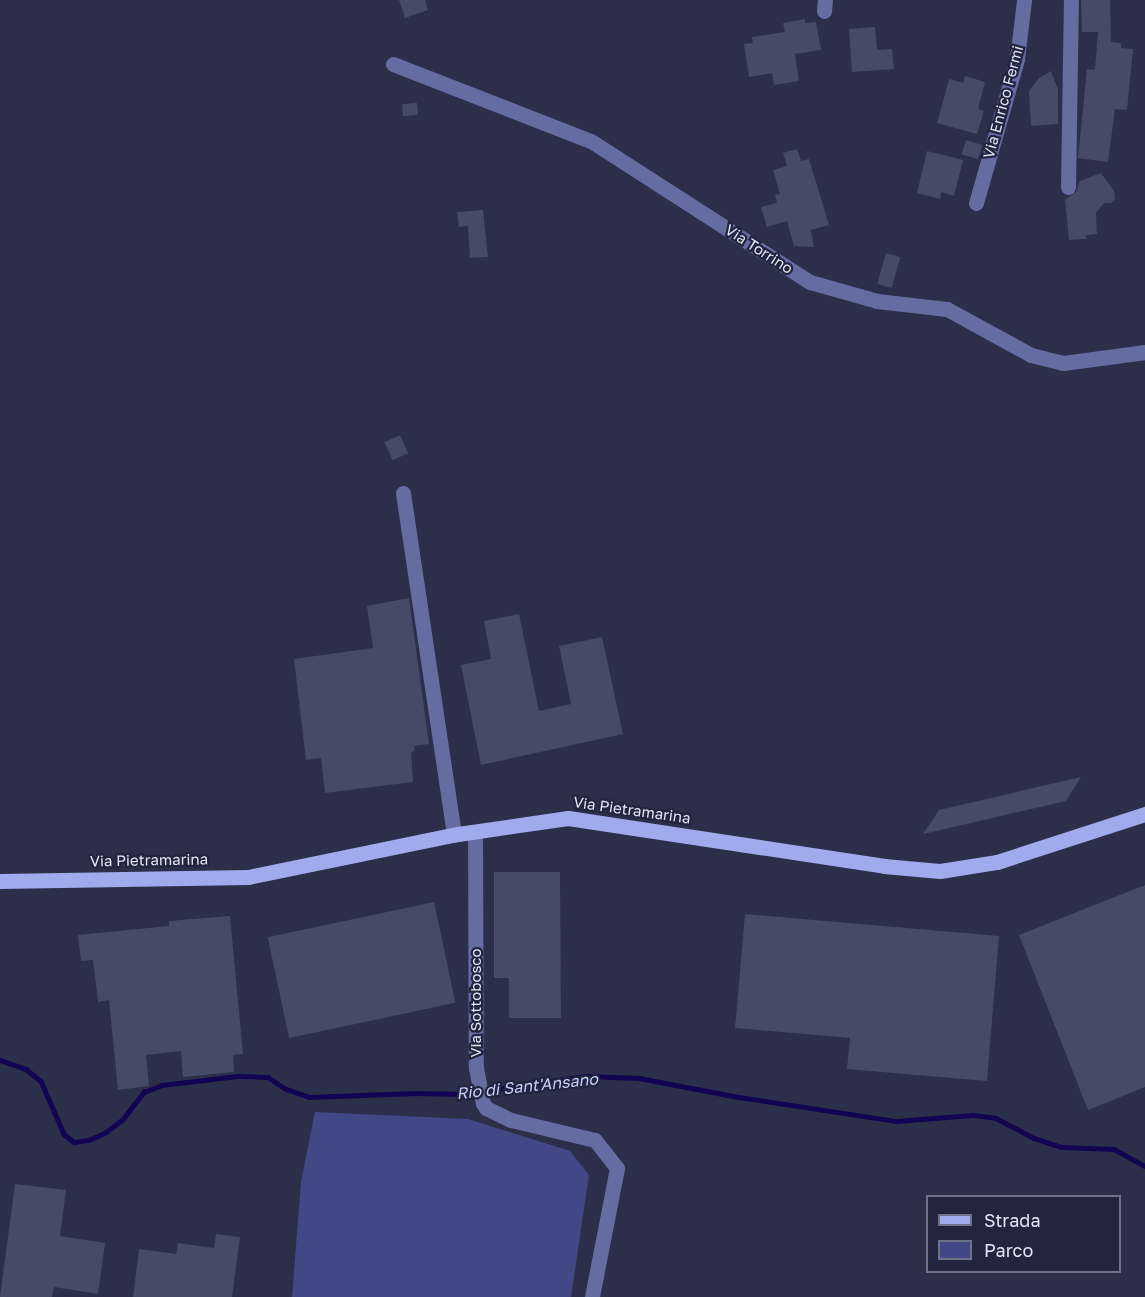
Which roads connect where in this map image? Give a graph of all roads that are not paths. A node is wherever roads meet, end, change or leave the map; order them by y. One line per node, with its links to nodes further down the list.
1 (1024, 0): 5 (street, Via Enrico Fermi)
2 (1071, 0): 4 (street)
3 (393, 64): 6 (street, Via Torrino)
4 (1068, 187)
5 (976, 203)
6 (1145, 352)
7 (403, 493): 10 (street)
8 (1145, 814): 9 (main road, Via Pietramarina)
9 (475, 832): 10 (main road, Via Pietramarina); 12 (street, Via Sottobosco)
10 (454, 835): 11 (main road, Via Pietramarina)
11 (0, 881)
12 (592, 1297)

